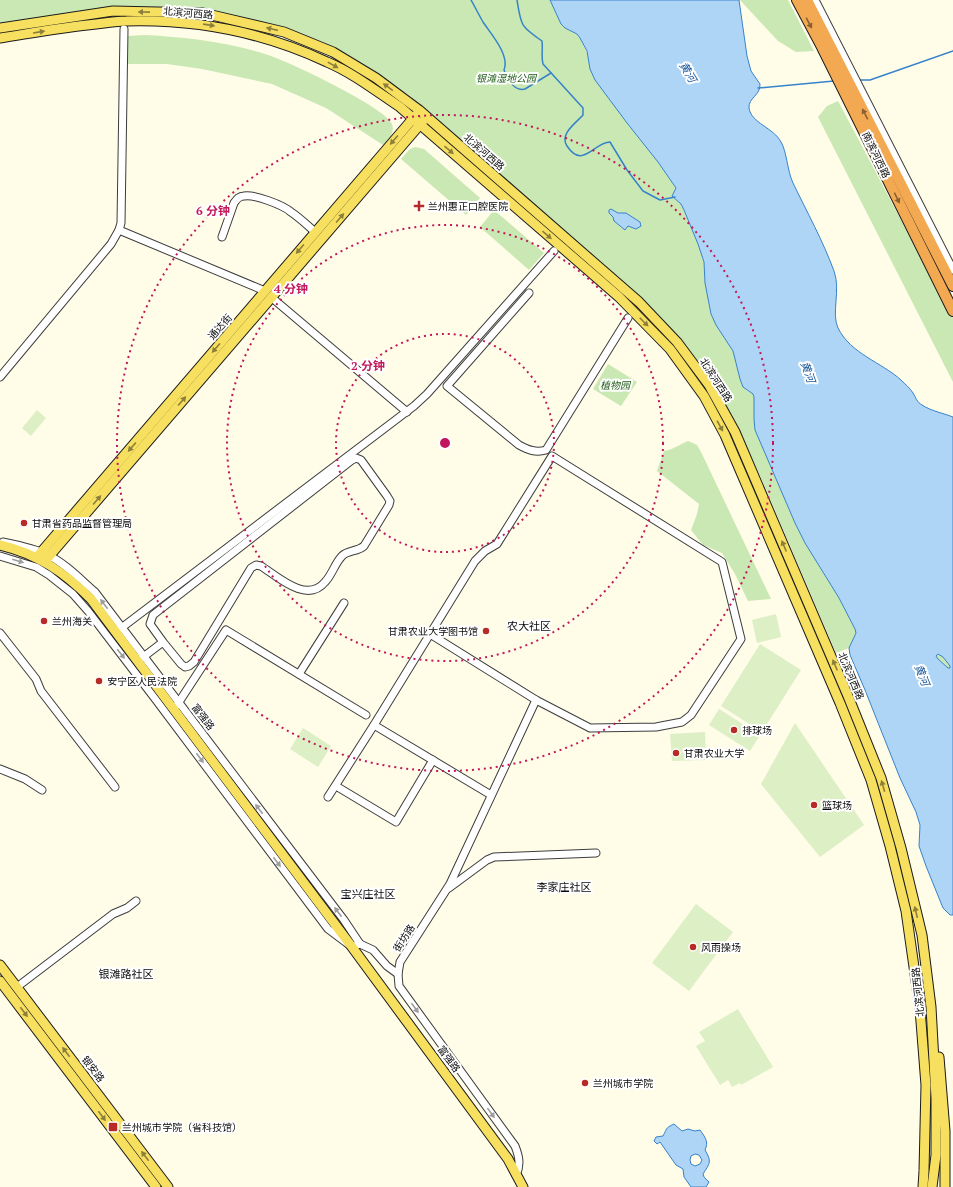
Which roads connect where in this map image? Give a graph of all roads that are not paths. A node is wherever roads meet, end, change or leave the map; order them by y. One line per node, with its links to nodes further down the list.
1 (797, 0): 7 (highway, 南滨河西路, one-way to 7)
2 (807, 0): 7 (highway, 南滨河西路)
3 (815, 0): 7 (street, 南滨河西路)
4 (0, 28): 9 (main road, 北滨河西路, one-way to 4)
5 (124, 30): 12 (street)
6 (0, 38): 11 (main road, 北滨河西路, one-way to 11)
7 (829, 44): 8 (highway, 南滨河西路)
8 (856, 98): 16 (street, 南滨河西路); 17 (highway, 南滨河西路, one-way to 8); 20 (highway, 南滨河西路, one-way to 20)
9 (419, 110): 10 (main road, 北滨河西路); 11 (main road, 通达街)
10 (426, 117): 11 (main road, 通达街); 33 (main road, 北滨河西路, one-way to 10)
11 (416, 121): 13 (main road, 通达街, one-way to 13); 19 (main road, 通达街, one-way to 11); 34 (main road, 北滨河西路, one-way to 34)
12 (119, 230): 19 (street); 22 (street)
13 (315, 232): 14 (street); 19 (main road, 通达街, one-way to 19)
14 (222, 237)
15 (554, 251): 23 (street)
16 (953, 270)
17 (953, 286)
18 (529, 293): 21 (street)
19 (268, 294): 23 (street); 27 (main road, 通达街)
20 (953, 311)
21 (628, 318)
22 (0, 377)
23 (407, 412): 29 (street)
24 (0, 541): 27 (street, 富强路)
25 (0, 545): 27 (main road, 富强路)
26 (0, 556): 27 (street, one-way to 27)
27 (42, 559): 29 (main road, 富强路); 52 (street, 富强路, one-way to 52)
28 (344, 603): 36 (street)
29 (119, 630): 35 (main road, 富强路)
30 (0, 633): 44 (street)
31 (430, 634): 37 (street); 37 (street); 40 (street)
32 (164, 642): 32 (street); 35 (street)
33 (829, 651): 34 (main road); 51 (main road, 北滨河西路, one-way to 33)
34 (818, 655): 57 (main road, 北滨河西路)
35 (141, 659): 38 (main road, 富强路)
36 (299, 674): 38 (street); 39 (street)
37 (536, 700): 46 (street, 街坊路)
38 (176, 706): 52 (main road, 富强路)
39 (366, 715)
40 (374, 725): 41 (street); 43 (street)
41 (433, 760): 43 (street); 46 (street)
42 (0, 770): 45 (street)
43 (336, 786): 47 (street)
44 (115, 787)
45 (42, 790)
46 (491, 795): 49 (street, 街坊路)
47 (328, 797)
48 (596, 853): 49 (street)
49 (447, 889): 54 (street, 街坊路)
50 (136, 901): 56 (street)
51 (922, 935): 57 (main road, 北滨河西路); 65 (main road)
52 (356, 945): 54 (street); 58 (main road, 富强路)
53 (0, 965): 56 (main road, 银安路)
54 (398, 974): 58 (street, one-way to 58)
55 (0, 981): 59 (main road, 银安路, one-way to 59)
56 (17, 987): 60 (main road, 银安路, one-way to 56)
57 (932, 1092): 62 (main road, 北滨河西路); 63 (main road, 北滨河西路); 64 (main road)
58 (516, 1174): 61 (main road, 富强路)
59 (156, 1187)
60 (168, 1187)
61 (523, 1187)
62 (922, 1187)
63 (932, 1187)
64 (941, 1187)
65 (945, 1187)

